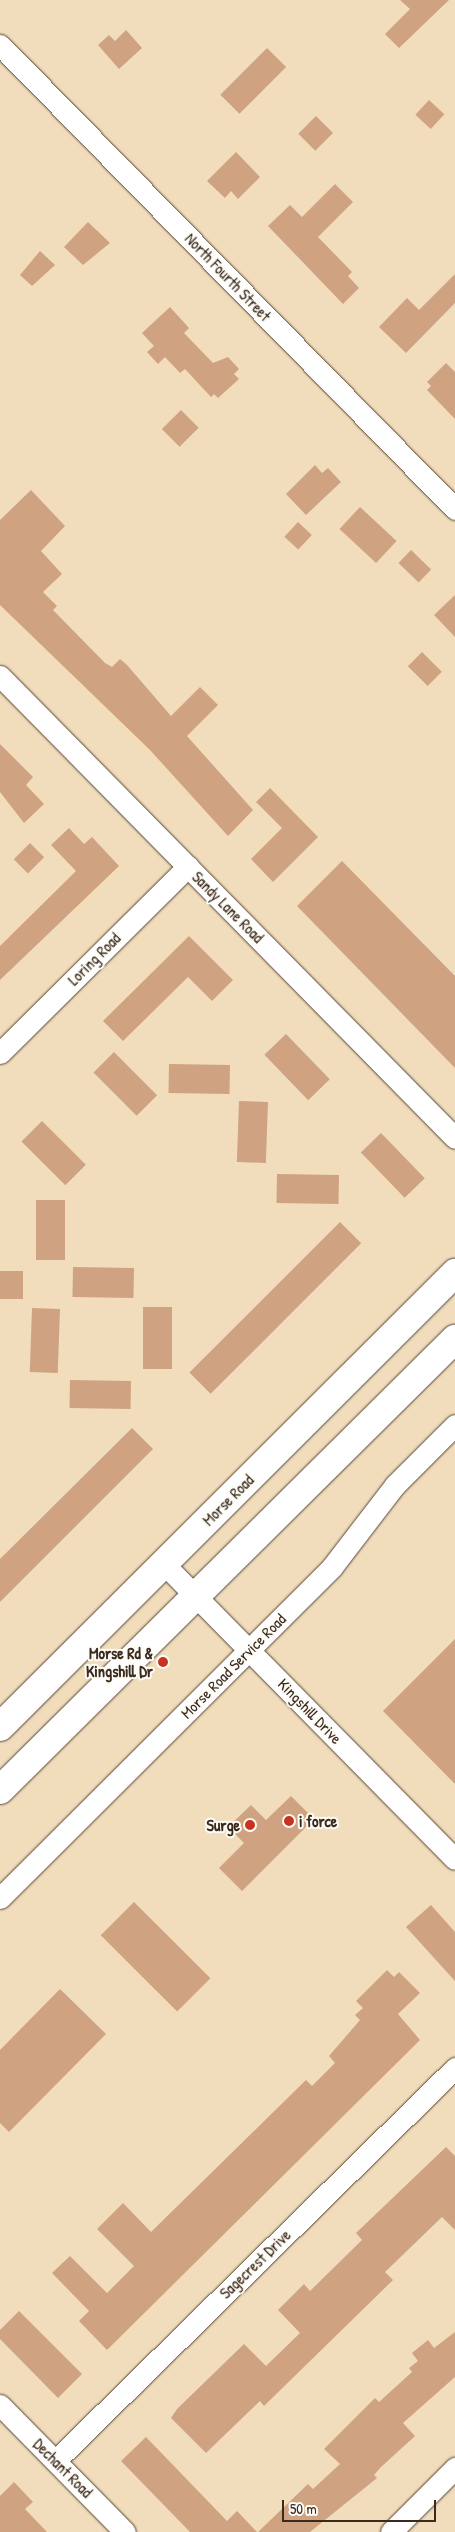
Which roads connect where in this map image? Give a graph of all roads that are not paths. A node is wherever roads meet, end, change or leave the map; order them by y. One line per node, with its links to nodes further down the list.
1 (0, 45): 2 (street, North Fourth Street)
2 (455, 509)
3 (0, 676): 4 (street, Sandy Lane Road)
4 (188, 866): 5 (street, Loring Road); 6 (street, Sandy Lane Road)
5 (0, 1053)
6 (455, 1138)
7 (455, 1273): 10 (main road, Morse Road)
8 (455, 1339): 11 (main road)
9 (455, 1424): 12 (street, Morse Road Service Road)
10 (164, 1564): 11 (street, Kingshill Drive); 13 (main road, Morse Road)
11 (196, 1596): 12 (street, Kingshill Drive); 14 (main road)
12 (249, 1649): 15 (street, Kingshill Drive); 16 (street, Morse Road Service Road)
13 (0, 1726)
14 (0, 1790)
15 (455, 1859)
16 (0, 1898)
17 (455, 2068): 19 (street, Sagecrest Drive)
18 (0, 2405): 19 (street, Dechant Road)
19 (55, 2461): 21 (street, Dechant Road)
20 (455, 2468): 22 (street)
21 (125, 2532)
22 (391, 2532)

